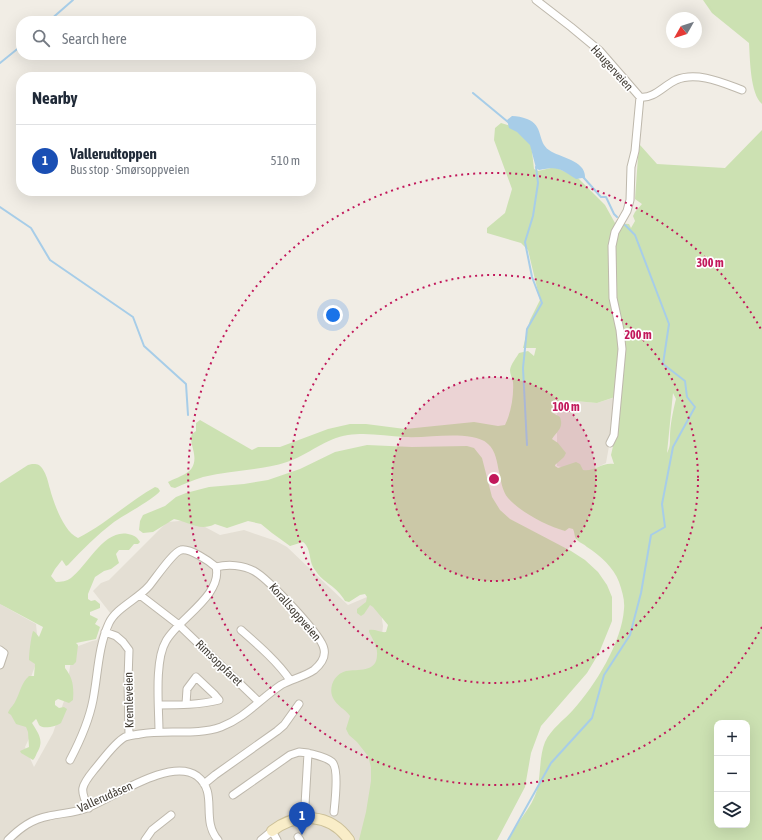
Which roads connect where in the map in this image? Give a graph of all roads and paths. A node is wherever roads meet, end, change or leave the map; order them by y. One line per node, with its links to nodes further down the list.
1 (536, 0): 3 (street, Haugerveien)
2 (742, 90): 3 (street, Haugerveien)
3 (640, 97): 4 (street)
4 (610, 443)
5 (216, 567): 6 (street); 7 (street); 12 (street, Korallsoppveien)
6 (140, 595): 7 (street, Rimsoppfaret); 9 (street)
7 (179, 625): 13 (street, Rimsoppfaret); 16 (street)
8 (241, 630): 12 (street)
9 (105, 632): 18 (street, Kremleveien); 20 (street)
10 (0, 650): 11 (street)
11 (0, 665)
12 (290, 680): 13 (street, Korallsoppveien)
13 (259, 702): 17 (street, Korallsoppveien)
14 (186, 704): 14 (street); 16 (street)
15 (299, 704): 21 (street)
16 (159, 705): 17 (street)
17 (159, 732): 18 (street, Korallsoppveien)
18 (129, 736): 23 (street, Kremleveien)
19 (308, 753): 22 (street); 24 (street); 26 (street)
20 (70, 760)
21 (204, 784): 23 (street, Vallerudåsen); 30 (street)
22 (233, 795)
23 (88, 808): 28 (street, Vallerudåsen)
24 (334, 812)
25 (171, 815): 29 (street)
26 (305, 818): 27 (street); 32 (street)
27 (275, 836): 31 (street)
28 (8, 840)
29 (145, 840)
30 (218, 840)
31 (261, 840)
32 (349, 840)

